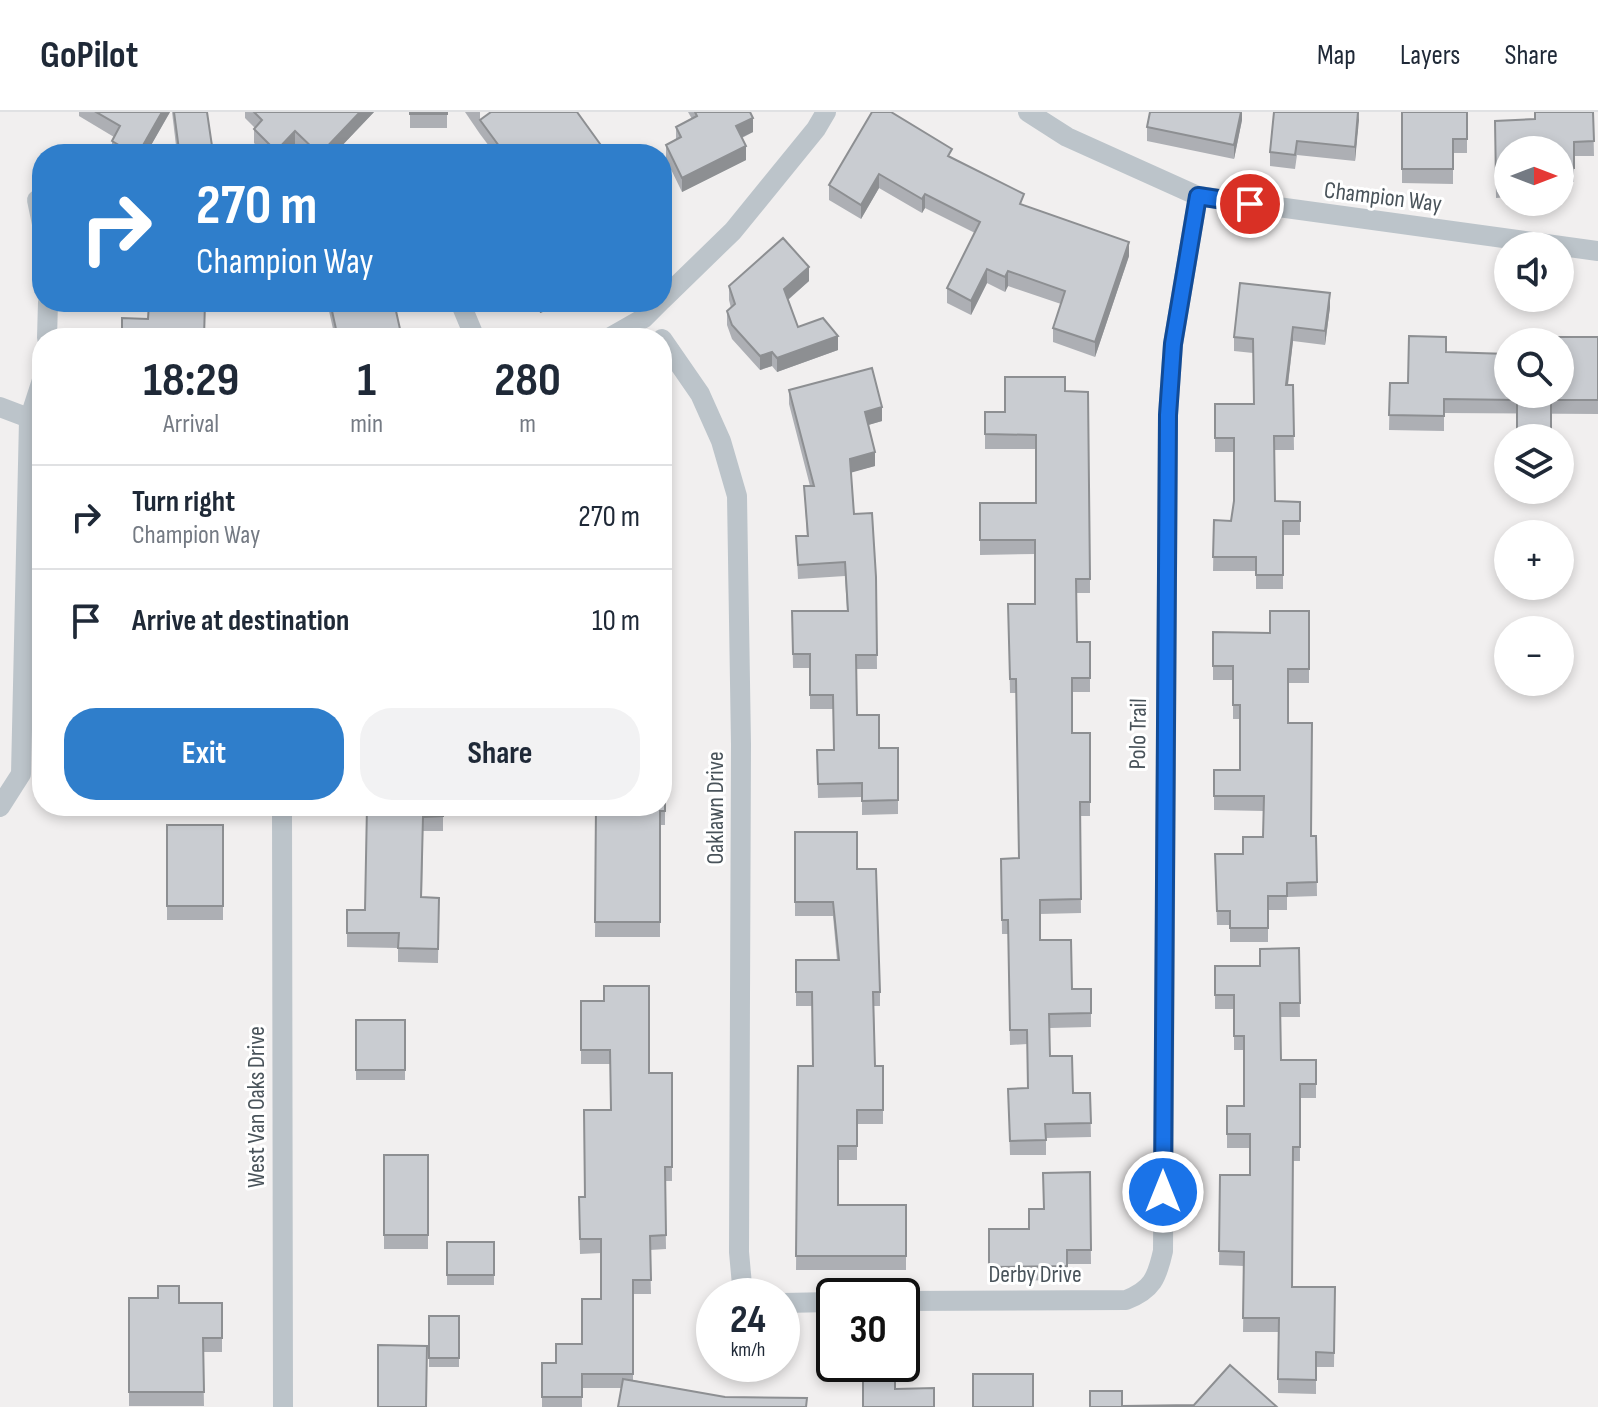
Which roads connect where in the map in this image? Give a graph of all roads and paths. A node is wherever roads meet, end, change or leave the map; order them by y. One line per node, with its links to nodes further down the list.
1 (1028, 112): 3 (street, Champion Way)
2 (817, 118): 5 (street)
3 (1198, 196): 4 (street, Champion Way); 16 (street, Polo Trail)
4 (1598, 251)
5 (672, 290)
6 (650, 312): 7 (street)
7 (644, 318): 8 (street); 9 (street, Oaklawn Drive)
8 (626, 328)
9 (652, 328)
10 (672, 355): 17 (street, Oaklawn Drive)
11 (0, 407): 12 (street)
12 (32, 421)
13 (32, 497): 14 (street)
14 (0, 807)
15 (282, 816): 19 (street, West Van Oaks Drive)
16 (1158, 1275): 18 (street, Derby Drive)
17 (741, 1278)
18 (920, 1301)
19 (283, 1407)

